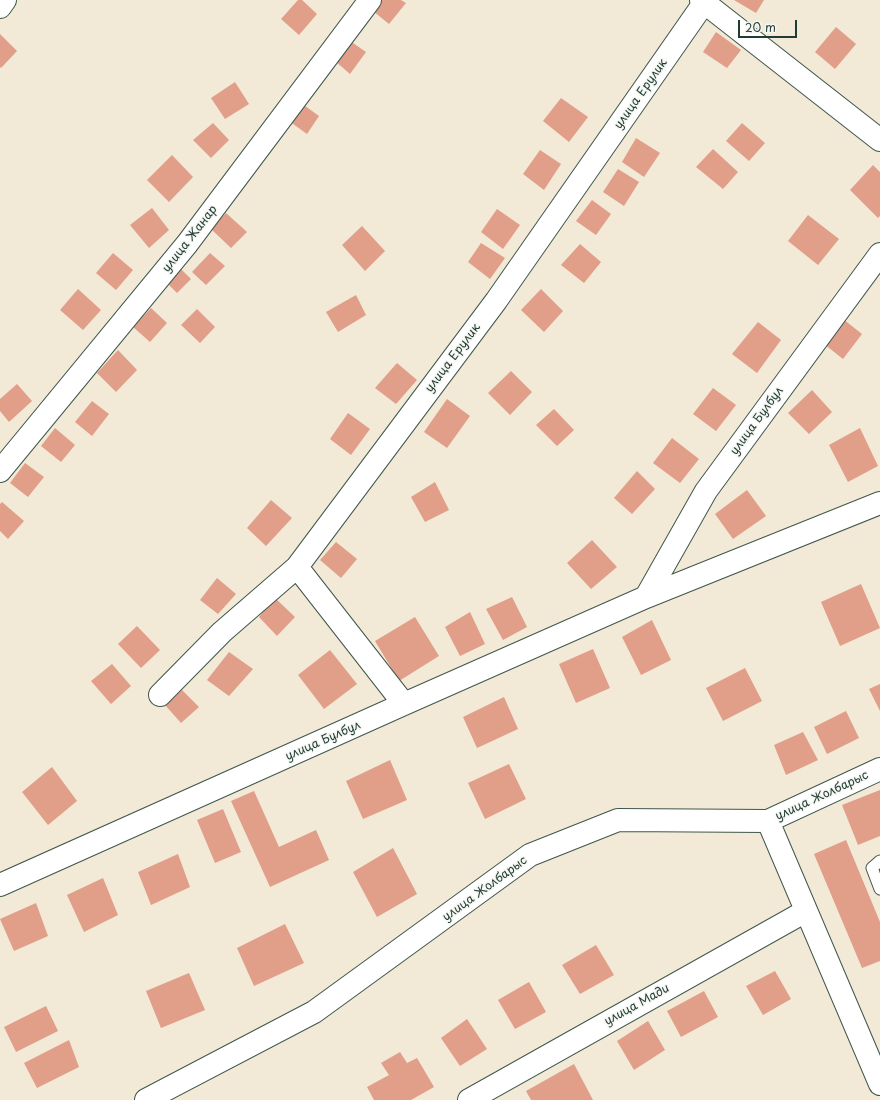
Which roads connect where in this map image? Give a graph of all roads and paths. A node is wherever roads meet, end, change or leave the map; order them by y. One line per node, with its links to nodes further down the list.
1 (5, 0): 4 (street)
2 (370, 0): 7 (street, улица Жанар)
3 (703, 1): 5 (street); 9 (street, улица Ерулик)
4 (0, 7)
5 (880, 140)
6 (880, 254): 10 (street, улица Булбул)
7 (0, 471)
8 (880, 503): 10 (street, улица Булбул)
9 (297, 567): 11 (street, улица Ерулик); 12 (street)
10 (646, 597): 12 (street, улица Булбул)
11 (160, 695)
12 (404, 704): 16 (street, улица Булбул)
13 (880, 769): 14 (street, улица Жолбарыс)
14 (768, 821): 18 (street); 20 (street, улица Жолбарыс)
15 (880, 861): 17 (lane)
16 (0, 885)
17 (880, 888)
18 (806, 911): 19 (street); 21 (street, улица Мади)
19 (880, 1084)
20 (146, 1100)
21 (469, 1100)

